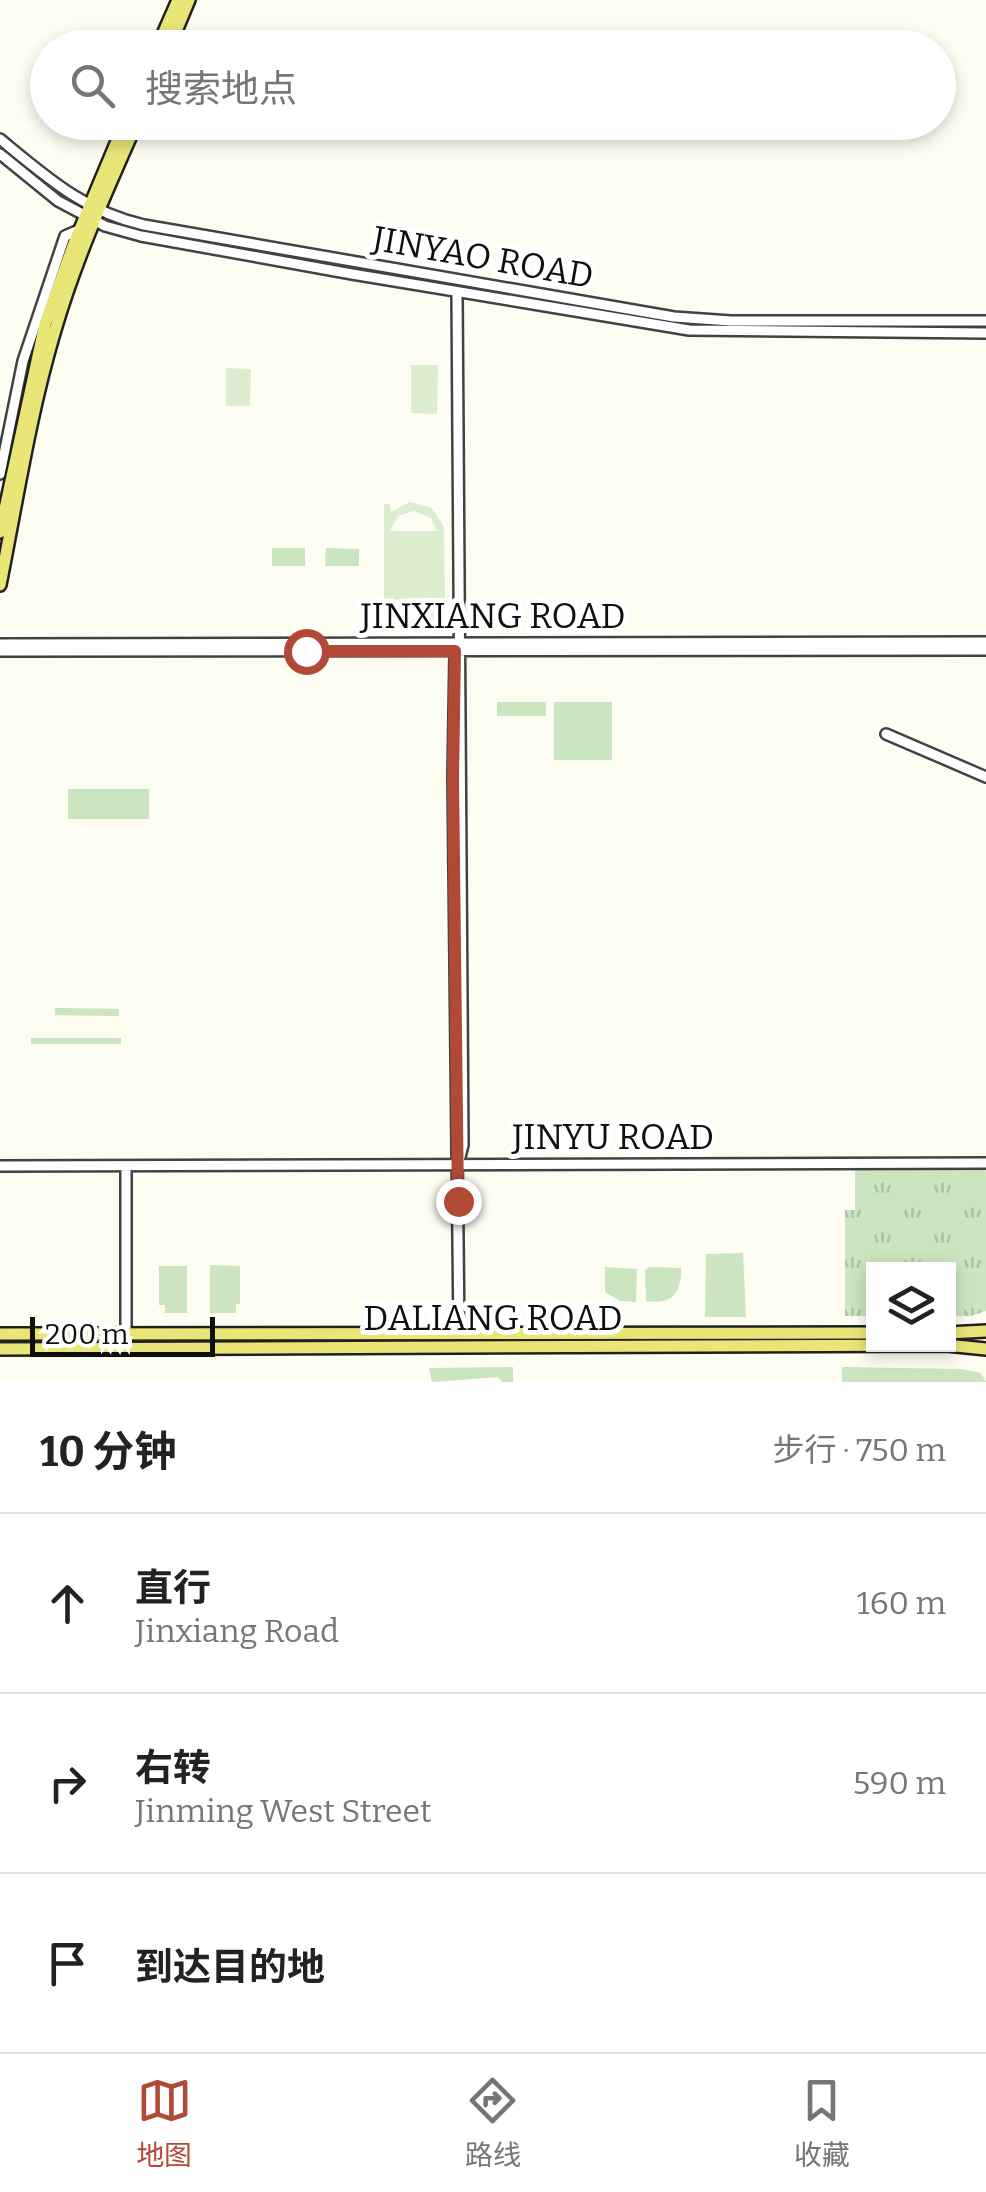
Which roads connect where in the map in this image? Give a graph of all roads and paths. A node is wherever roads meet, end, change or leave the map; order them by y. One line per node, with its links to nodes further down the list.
1 (178, 0): 3 (main road)
2 (189, 0): 4 (main road)
3 (166, 30)
4 (176, 30)
5 (0, 139): 9 (street, JINYAO ROAD)
6 (118, 140): 9 (main road)
7 (127, 140): 9 (main road)
8 (0, 154): 9 (street, JINYAO ROAD)
9 (89, 217): 10 (street, JINYAO ROAD); 11 (street, JINYAO ROAD); 13 (street); 14 (main road); 15 (main road)
10 (457, 293): 12 (street, JINYAO ROAD); 17 (street)
11 (986, 322)
12 (986, 333)
13 (0, 474)
14 (0, 532)
15 (0, 585)
16 (986, 646): 17 (street, JINXIANG ROAD)
17 (457, 647): 18 (street, JINXIANG ROAD); 22 (street)
18 (0, 648)
19 (886, 734): 20 (street)
20 (986, 776)
21 (986, 1163): 22 (street, JINYU ROAD)
22 (458, 1165): 24 (street, JINYU ROAD); 29 (street)
23 (0, 1166): 24 (street, JINYU ROAD)
24 (126, 1166): 28 (street)
25 (986, 1330): 27 (main road)
26 (866, 1332): 29 (main road, DALIANG ROAD)
27 (956, 1332)
28 (126, 1333): 29 (main road, DALIANG ROAD); 30 (main road, DALIANG ROAD)
29 (458, 1333)
30 (0, 1334)
31 (986, 1349): 32 (main road, DALIANG ROAD)
32 (0, 1350)

